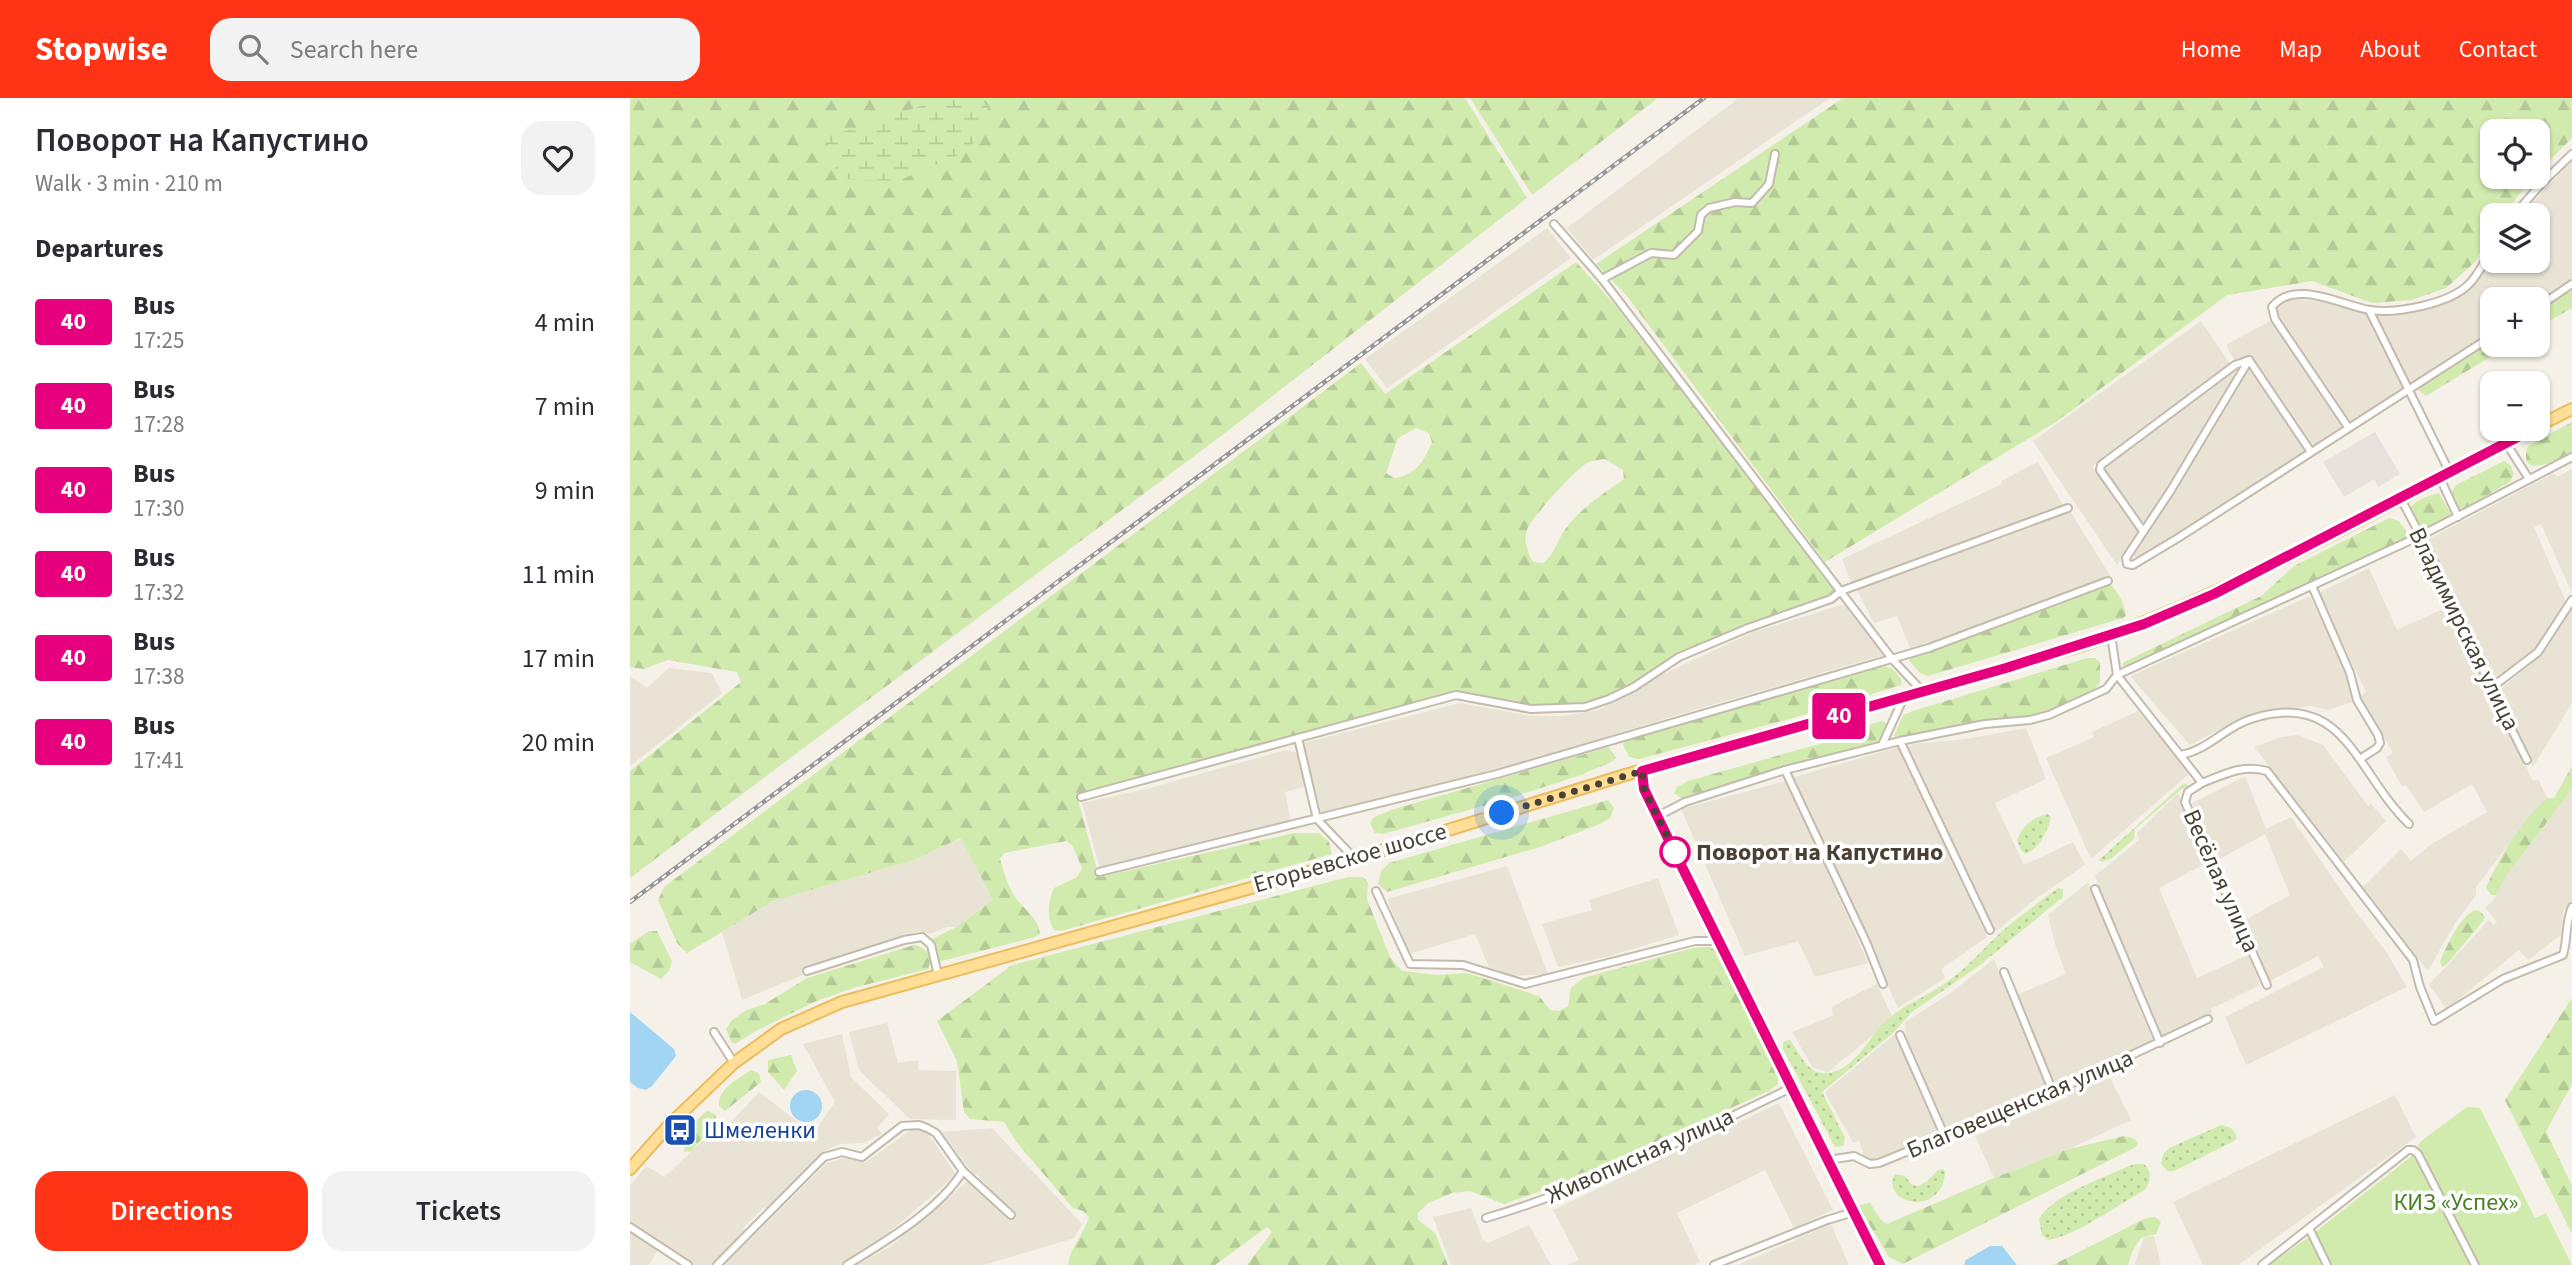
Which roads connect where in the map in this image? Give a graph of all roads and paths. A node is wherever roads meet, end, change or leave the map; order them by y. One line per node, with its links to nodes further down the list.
1 (1776, 154): 6 (street)
2 (2572, 154): 3 (street)
3 (2524, 203)
4 (1554, 225): 6 (street)
5 (2480, 267): 9 (street)
6 (1602, 279): 29 (street)
7 (2572, 285): 8 (street)
8 (2550, 299)
9 (2369, 310): 12 (street); 15 (street)
10 (2480, 344): 12 (street)
11 (2249, 360): 18 (street); 25 (street); 25 (street)
12 (2409, 389): 15 (street); 20 (street)
13 (2572, 408): 14 (main road, Егорьевское шоссе)
14 (2550, 420)
15 (2348, 427): 18 (street)
16 (2510, 441): 17 (main road, Егорьевское шоссе)
17 (2506, 443): 20 (main road, Егорьевское шоссе); 21 (street)
18 (2311, 452): 25 (street)
19 (2572, 457): 21 (street)
20 (2445, 476): 22 (main road, Егорьевское шоссе); 24 (street)
21 (2529, 479): 24 (street)
22 (2401, 499): 26 (street, Владимирская улица); 31 (main road, Егорьевское шоссе)
23 (2068, 508): 29 (street)
24 (2458, 517): 26 (street)
25 (2143, 531)
26 (2420, 536): 28 (street); 34 (street, Владимирская улица)
27 (2108, 581): 32 (street)
28 (2312, 586): 33 (street); 41 (street)
29 (1841, 591): 32 (street); 37 (street)
30 (2572, 600): 34 (street)
31 (2111, 635): 33 (street); 35 (main road, Егорьевское шоссе)
32 (1893, 660): 35 (street); 48 (street)
33 (2117, 675): 38 (street); 40 (street)
34 (2491, 688): 42 (street, Владимирская улица)
35 (1923, 692): 36 (main road, Егорьевское шоссе)
36 (1905, 697): 39 (street); 44 (main road, Егорьевское шоссе)
37 (1298, 738): 46 (street); 48 (street)
38 (1900, 741): 39 (street); 55 (street)
39 (1882, 745): 43 (street)
40 (2180, 755): 41 (street); 45 (street)
41 (2360, 759): 49 (street)
42 (2527, 760)
43 (1785, 770): 47 (street); 60 (street)
44 (1642, 771): 47 (main road); 50 (main road, Егорьевское шоссе)
45 (2202, 783): 54 (street); 61 (street, Весёлая улица)
46 (1081, 797)
47 (1658, 816): 56 (main road)
48 (1317, 819): 50 (street); 51 (street)
49 (2409, 824)
50 (1355, 859): 59 (main road, Егорьевское шоссе)
51 (1100, 872)
52 (2095, 889): 65 (street)
53 (1376, 891): 56 (street)
54 (2572, 907)
55 (1990, 930)
56 (1720, 941): 67 (main road)
57 (807, 971): 59 (street)
58 (2004, 972): 68 (street)
59 (938, 975): 66 (main road, Егорьевское шоссе)
60 (1883, 984)
61 (2267, 985)
62 (2208, 1019): 65 (street, Благовещенская улица)
63 (714, 1032): 66 (street)
64 (1900, 1035): 69 (street)
65 (2160, 1043): 68 (street, Благовещенская улица)
66 (734, 1063): 71 (main road, Егорьевское шоссе)
67 (1791, 1088): 70 (main road); 75 (street, Живописная улица)
68 (2053, 1092): 69 (street, Благовещенская улица)
69 (1945, 1137): 70 (street, Благовещенская улица)
70 (1828, 1160): 73 (main road)
71 (630, 1169)
72 (963, 1171): 74 (street); 79 (street); 80 (street)
73 (1854, 1212): 81 (street); 82 (main road)
74 (1011, 1215)
75 (1486, 1217)
76 (630, 1227): 78 (street)
77 (2309, 1228): 83 (street); 84 (street); 85 (street)
78 (688, 1265)
79 (717, 1265)
80 (847, 1265)
81 (1714, 1265)
82 (1880, 1265)
83 (2262, 1265)
84 (2327, 1265)
85 (2476, 1265)

